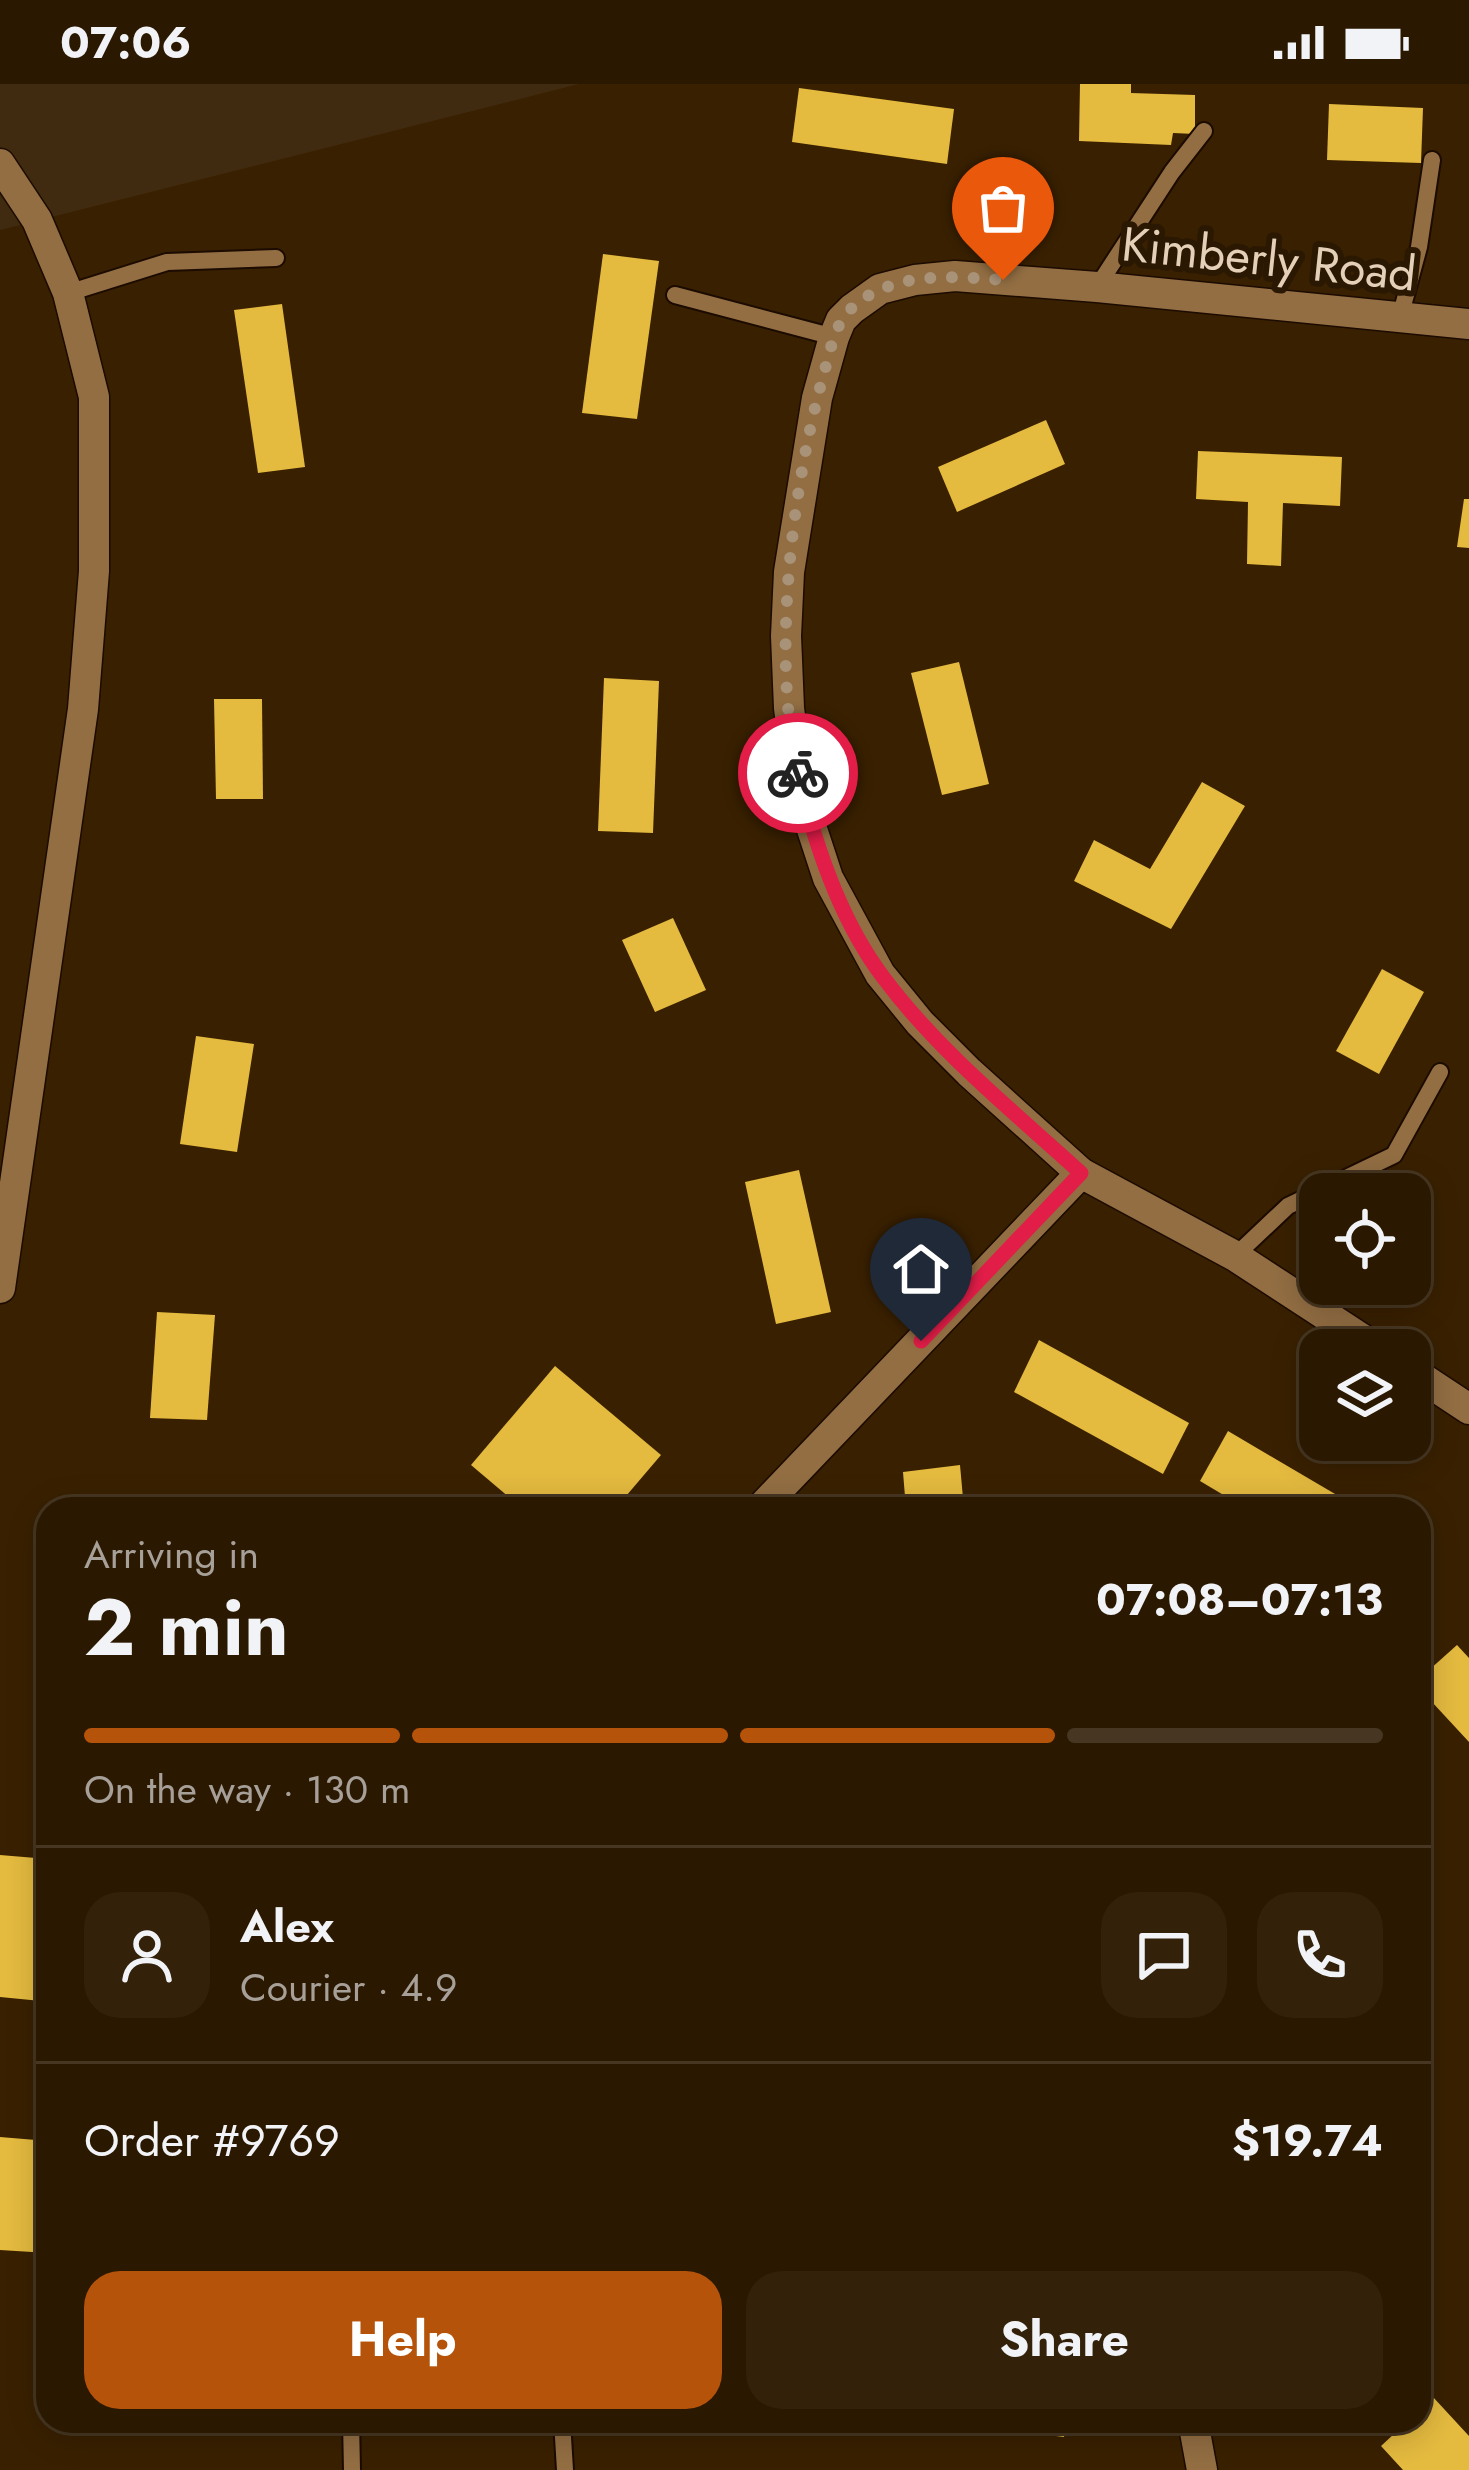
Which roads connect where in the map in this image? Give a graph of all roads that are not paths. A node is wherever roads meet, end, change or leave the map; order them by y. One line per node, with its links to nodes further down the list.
1 (1204, 131): 5 (lane)
2 (1432, 160): 8 (lane)
3 (0, 164): 6 (street)
4 (276, 258): 6 (lane)
5 (1096, 286): 8 (street, Kimberly Road); 10 (street, Kimberly Road)
6 (68, 293): 14 (street)
7 (675, 296): 10 (lane)
8 (1400, 317): 9 (street, Kimberly Road)
9 (1469, 324)
10 (834, 337): 12 (street)
11 (1440, 1072): 13 (lane)
12 (1081, 1173): 13 (street); 18 (street)
13 (1235, 1256): 15 (street)
14 (0, 1288)
15 (1347, 1329)
16 (1431, 1384): 17 (street)
17 (1469, 1409)
18 (771, 1497)
19 (351, 2433): 22 (lane)
20 (563, 2433): 23 (lane)
21 (1194, 2433): 24 (street)
22 (352, 2470)
23 (565, 2470)
24 (1202, 2470)

